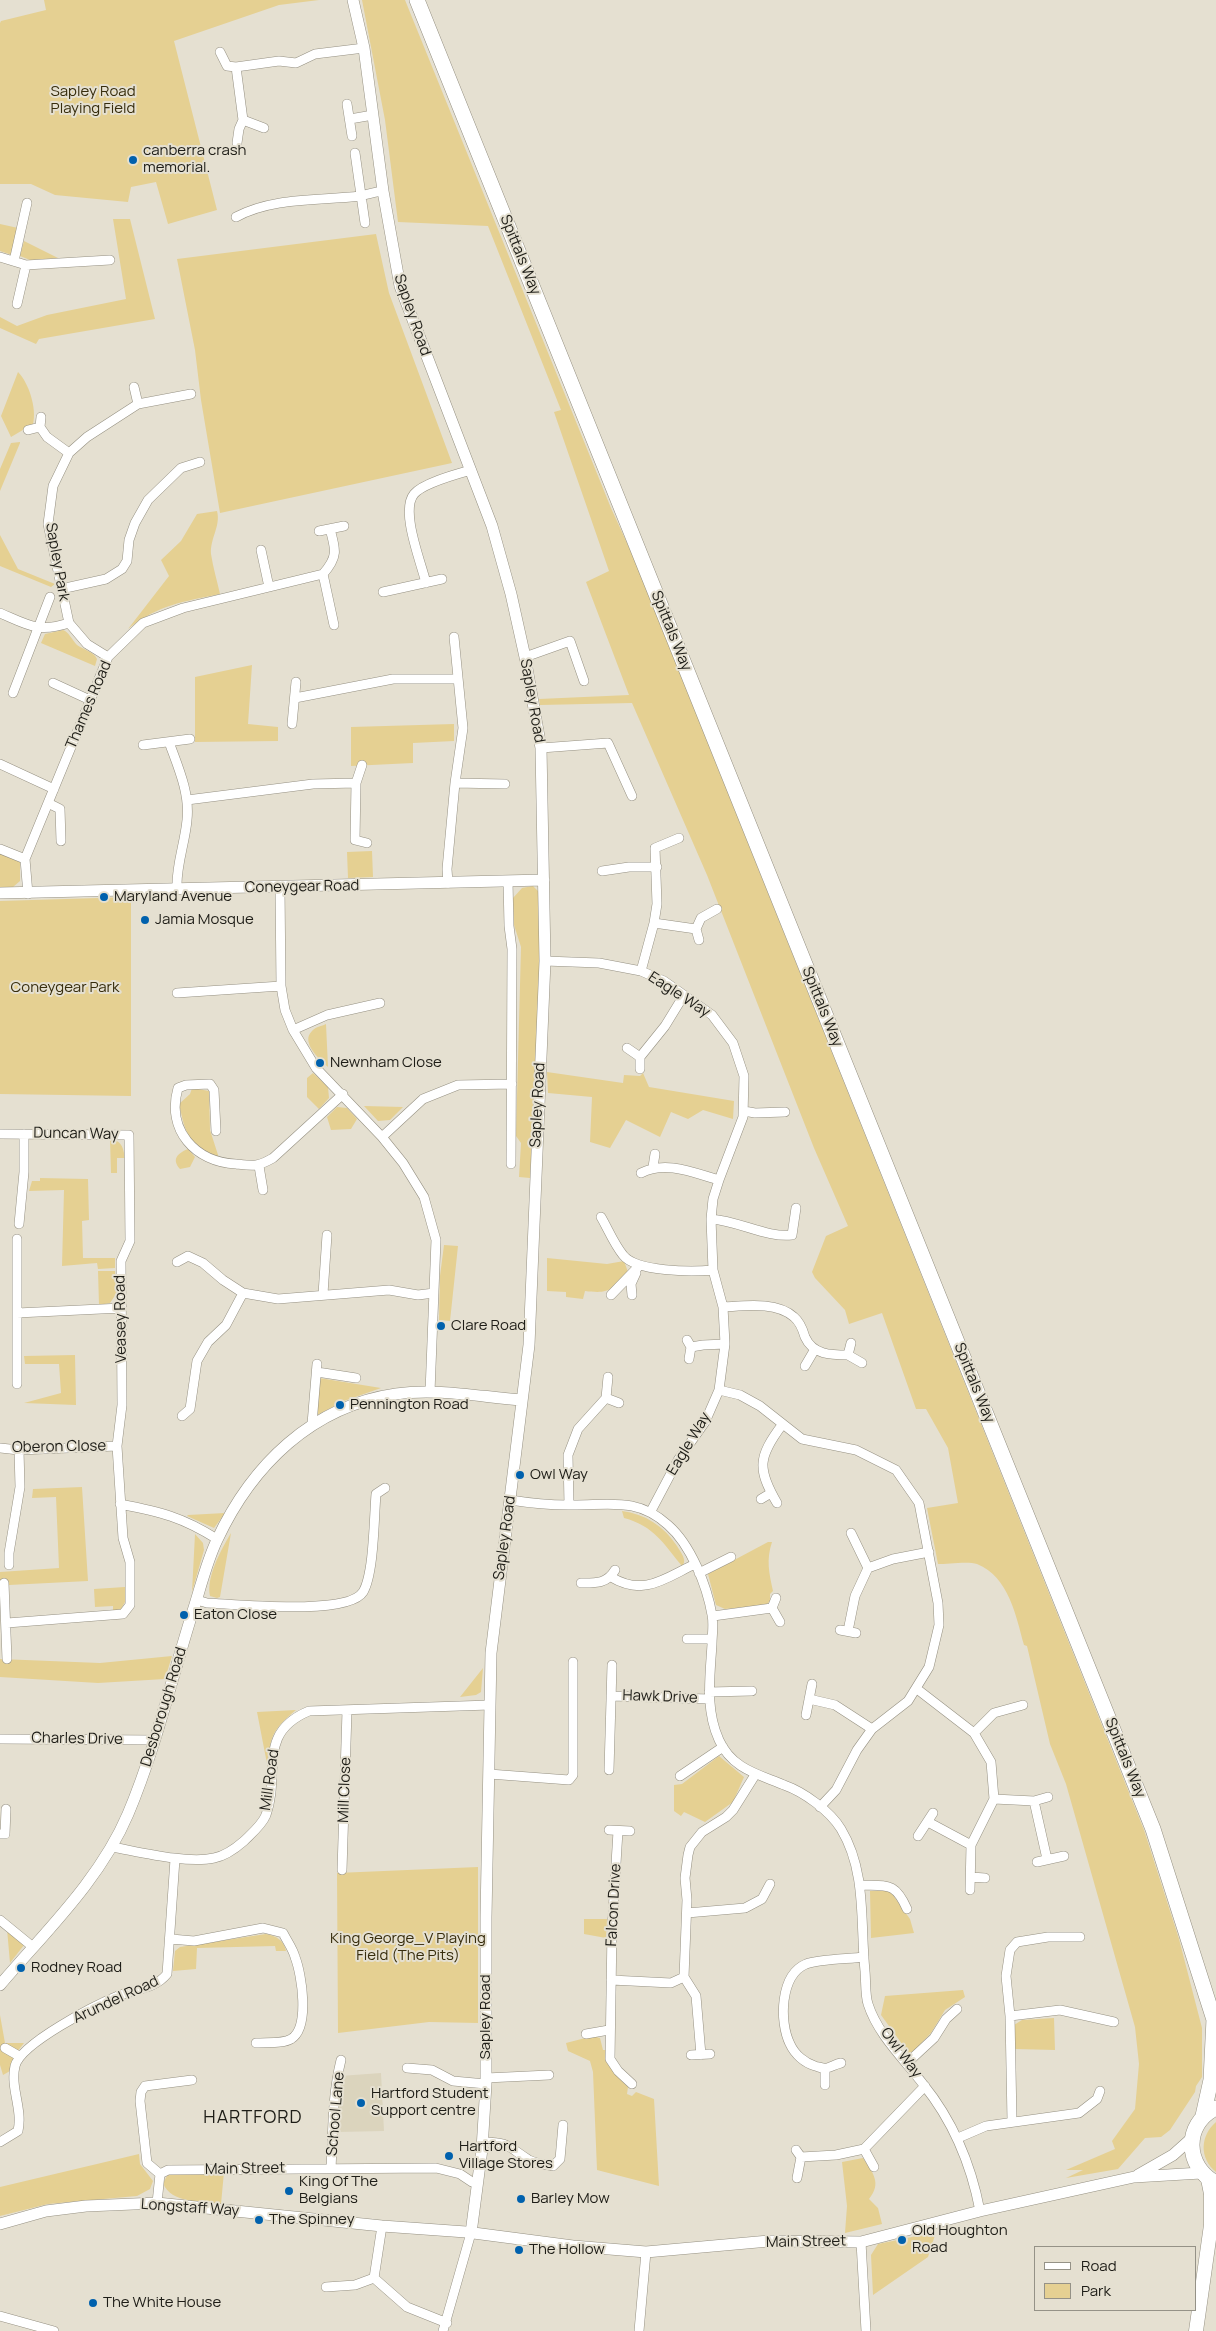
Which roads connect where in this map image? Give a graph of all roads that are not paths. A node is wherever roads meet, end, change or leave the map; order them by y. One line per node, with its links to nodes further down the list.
1 (354, 0): 3 (street, Sapley Road)
2 (417, 0): 238 (highway, Spittals Way)
3 (364, 48): 5 (street); 7 (street, Sapley Road)
4 (220, 52): 5 (street)
5 (236, 67): 9 (street)
6 (347, 104): 8 (street)
7 (373, 115): 8 (street); 14 (street, Sapley Road)
8 (350, 119): 11 (street)
9 (243, 120): 10 (street); 12 (street)
10 (264, 128)
11 (352, 136)
12 (238, 143)
13 (356, 153): 15 (street)
14 (383, 191): 15 (street); 32 (street, Sapley Road)
15 (361, 195): 17 (street); 18 (street)
16 (27, 203): 21 (street)
17 (236, 217)
18 (365, 223)
19 (0, 257): 21 (street)
20 (110, 260): 22 (street)
21 (14, 261): 22 (street)
22 (26, 265): 23 (street)
23 (17, 304)
24 (134, 387): 26 (street)
25 (191, 394): 26 (street, Sapley Park)
26 (138, 404): 30 (street, Sapley Park)
27 (41, 417): 28 (street)
28 (40, 427): 29 (street); 30 (street)
29 (28, 430)
30 (69, 453): 41 (street, Sapley Park)
31 (200, 462): 41 (street)
32 (471, 470): 39 (street); 50 (street, Sapley Road)
33 (344, 526): 34 (street)
34 (330, 529): 35 (street); 37 (street)
35 (319, 531)
36 (261, 550): 40 (street)
37 (323, 574): 40 (street, Thames Road); 46 (street)
38 (442, 579): 39 (street)
39 (426, 583): 42 (street)
40 (269, 587): 49 (street, Thames Road)
41 (61, 589): 45 (street, Sapley Park)
42 (383, 592)
43 (50, 596): 47 (street)
44 (0, 613): 47 (street)
45 (69, 623): 47 (street); 49 (street, Sapley Park)
46 (334, 625)
47 (38, 629): 55 (street)
48 (454, 638): 51 (street)
49 (108, 657): 57 (street, Thames Road)
50 (526, 657): 52 (street); 62 (street, Sapley Road)
51 (457, 679): 56 (street); 65 (street)
52 (584, 681)
53 (296, 682): 56 (street)
54 (53, 683): 57 (street)
55 (13, 693)
56 (295, 698): 58 (street)
57 (90, 700): 68 (street, Thames Road)
58 (292, 724)
59 (190, 739): 60 (street)
60 (169, 742): 61 (street); 70 (street)
61 (143, 745)
62 (541, 748): 69 (street); 79 (street, Sapley Road)
63 (0, 764): 68 (street)
64 (362, 765): 66 (street)
65 (455, 782): 67 (street); 81 (street)
66 (356, 783): 70 (street); 74 (street)
67 (505, 784)
68 (54, 789): 71 (street, Thames Road)
69 (632, 796)
70 (187, 800): 82 (street)
71 (48, 803): 73 (street); 76 (street, Thames Road)
72 (679, 838): 77 (street)
73 (61, 840)
74 (367, 843)
75 (0, 849): 76 (street)
76 (25, 859): 85 (street, Thames Road)
77 (657, 867): 78 (street); 87 (street)
78 (602, 871)
79 (544, 880): 80 (street, Coneygear Road); 90 (street, Sapley Road)
80 (508, 881): 81 (street, Coneygear Road); 100 (street, Sapley Road)
81 (448, 883): 83 (street, Coneygear Road)
82 (177, 888): 83 (street, Coneygear Road); 85 (street, Coneygear Road)
83 (280, 888): 92 (street)
84 (0, 893): 85 (street, Coneygear Road)
85 (28, 894)
86 (717, 909): 88 (street)
87 (654, 924): 88 (street); 91 (street)
88 (696, 930): 89 (street)
89 (699, 940)
90 (545, 961): 91 (street, Eagle Way); 146 (street, Sapley Road)
91 (641, 970): 94 (street, Eagle Way)
92 (281, 986): 93 (street); 96 (street)
93 (177, 993)
94 (684, 994): 98 (street); 103 (street, Eagle Way)
95 (380, 1003): 96 (street)
96 (293, 1030): 101 (street)
97 (627, 1048): 98 (street)
98 (640, 1057): 99 (street)
99 (640, 1069)
100 (512, 1084): 108 (street); 110 (street, Sapley Road)
101 (343, 1094): 108 (street); 111 (street)
102 (781, 1110): 103 (street)
103 (744, 1111): 114 (street, Eagle Way)
104 (216, 1131): 111 (street)
105 (0, 1134): 106 (street, Duncan Way)
106 (24, 1134): 107 (street, Duncan Way); 119 (street, Duncan Way)
107 (128, 1135): 130 (street, Veasey Road)
108 (382, 1137): 126 (street)
109 (655, 1154): 112 (street)
110 (510, 1164)
111 (259, 1166): 115 (street)
112 (653, 1167): 113 (street); 114 (street)
113 (641, 1173)
114 (719, 1180): 118 (street, Eagle Way)
115 (262, 1190)
116 (796, 1208): 118 (street)
117 (601, 1217): 123 (street)
118 (711, 1219): 124 (street, Eagle Way)
119 (19, 1224)
120 (327, 1235): 127 (street)
121 (17, 1239): 132 (street)
122 (177, 1262): 125 (street)
123 (639, 1266): 124 (street); 128 (street); 129 (street)
124 (713, 1270): 131 (street, Eagle Way)
125 (243, 1293): 127 (street); 148 (street)
126 (434, 1293): 127 (street); 144 (street)
127 (323, 1294)
128 (632, 1295)
129 (611, 1296)
130 (122, 1308): 132 (street); 151 (street, Veasey Road)
131 (723, 1308): 134 (street, Eagle Way); 135 (street)
132 (17, 1313): 142 (street)
133 (851, 1343): 136 (street)
134 (725, 1344): 137 (street); 143 (street, Eagle Way)
135 (815, 1349): 136 (street); 139 (street)
136 (848, 1355): 138 (street)
137 (689, 1359)
138 (862, 1363)
139 (805, 1366)
140 (608, 1377): 145 (street)
141 (356, 1378): 149 (street)
142 (17, 1384)
143 (719, 1390): 150 (street); 161 (street, Eagle Way)
144 (430, 1392): 146 (street, Desborough Road); 149 (street, Desborough Road)
145 (606, 1398): 147 (street); 160 (street)
146 (522, 1400): 157 (street, Sapley Road)
147 (619, 1403)
148 (182, 1416)
149 (312, 1424): 162 (street, Desborough Road)
150 (782, 1425): 155 (street); 164 (street)
151 (117, 1446): 153 (street, Oberon Close); 159 (street, Veasey Road)
152 (0, 1448): 153 (street, Oberon Close)
153 (18, 1450): 167 (street)
154 (385, 1488): 173 (street)
155 (771, 1493): 156 (street); 158 (street)
156 (761, 1499)
157 (510, 1500): 160 (street, Owl Way); 190 (street, Sapley Road)
158 (777, 1503)
159 (120, 1504): 162 (street); 177 (street, Veasey Road)
160 (569, 1506): 161 (street, Owl Way)
161 (651, 1511): 166 (street, Owl Way)
162 (217, 1540): 173 (street, Desborough Road)
163 (851, 1540): 168 (street)
164 (929, 1552): 168 (street); 185 (street)
165 (731, 1557): 169 (street)
166 (695, 1564): 169 (street, Owl Way); 171 (street)
167 (9, 1565)
168 (868, 1568): 178 (street)
169 (699, 1573): 175 (street, Owl Way)
170 (4, 1583): 177 (street)
171 (581, 1583)
172 (776, 1598): 174 (street)
173 (196, 1600): 197 (street, Desborough Road)
174 (772, 1608): 175 (street); 176 (street)
175 (712, 1616): 180 (street, Owl Way)
176 (780, 1622)
177 (7, 1623): 181 (street)
178 (848, 1631)
179 (686, 1639): 180 (street)
180 (712, 1639): 187 (street, Owl Way)
181 (7, 1659)
182 (573, 1662): 200 (street)
183 (612, 1666): 188 (street, Hawk Drive)
184 (812, 1684): 189 (street)
185 (918, 1689): 194 (street); 195 (street)
186 (752, 1692): 187 (street)
187 (709, 1695): 188 (street, Hawk Drive); 198 (street, Owl Way)
188 (611, 1696): 199 (street, Hawk Drive)
189 (809, 1700): 193 (street); 194 (street)
190 (490, 1705): 192 (street, Mill Road); 200 (street, Sapley Road)
191 (1023, 1706): 195 (street)
192 (347, 1711): 216 (street, Mill Road); 219 (street, Mill Close)
193 (806, 1715)
194 (872, 1730): 206 (street)
195 (974, 1733): 204 (street)
196 (0, 1739): 197 (street, Charles Drive)
197 (154, 1740): 214 (street, Desborough Road)
198 (723, 1748): 201 (street, Owl Way); 202 (street)
199 (609, 1770)
200 (488, 1774): 252 (street, Sapley Road)
201 (755, 1775): 206 (street, Owl Way); 226 (street)
202 (680, 1776)
203 (1048, 1797): 205 (street)
204 (994, 1799): 205 (street); 213 (street)
205 (1034, 1801): 217 (street)
206 (820, 1807): 223 (street, Owl Way)
207 (6, 1809): 211 (street)
208 (933, 1813): 209 (street)
209 (928, 1822): 212 (street); 213 (street)
210 (630, 1830): 233 (street, Falcon Drive)
211 (0, 1834)
212 (918, 1836)
213 (972, 1845): 220 (street)
214 (112, 1847): 216 (street, Mill Road); 230 (street, Desborough Road)
215 (1064, 1856): 217 (street)
216 (175, 1859): 229 (street, Arundel Road)
217 (1048, 1860): 218 (street)
218 (1037, 1862)
219 (342, 1870)
220 (971, 1877): 221 (street); 224 (street)
221 (985, 1878)
222 (770, 1884): 226 (street)
223 (861, 1885): 225 (street); 231 (street, Owl Way)
224 (970, 1890)
225 (907, 1909)
226 (687, 1914): 232 (street)
227 (0, 1920): 230 (street)
228 (1080, 1938): 236 (street)
229 (170, 1939): 241 (street); 244 (street, Arundel Road)
230 (33, 1947): 234 (street, Desborough Road)
231 (864, 1957): 247 (street, Owl Way); 249 (street)
232 (684, 1977): 233 (street); 243 (street)
233 (611, 1980): 239 (street, Falcon Drive)
234 (0, 1985)
235 (957, 2010): 247 (street)
236 (1010, 2016): 237 (street); 258 (street)
237 (1109, 2019)
238 (1215, 2023): 257 (highway, Spittals Way)
239 (609, 2030): 240 (street); 253 (street, Falcon Drive)
240 (586, 2034)
241 (256, 2043)
242 (5, 2048): 244 (street)
243 (691, 2055)
244 (19, 2056): 262 (street)
245 (341, 2060): 266 (street, School Lane)
246 (841, 2063): 249 (street)
247 (907, 2063): 255 (street, Owl Way)
248 (407, 2068): 252 (street)
249 (825, 2069): 254 (street)
250 (550, 2075): 252 (street)
251 (192, 2080): 267 (street)
252 (486, 2081): 263 (street, Sapley Road)
253 (632, 2084)
254 (825, 2085)
255 (925, 2086): 260 (street, Owl Way); 264 (street)
256 (1100, 2097): 258 (street)
257 (1210, 2112): 261 (highway, Spittals Way)
258 (1012, 2121): 260 (street)
259 (563, 2125): 263 (street)
260 (958, 2138): 273 (street, Owl Way)
261 (1192, 2138): 268 (street, Main Street); 270 (highway)
262 (0, 2142)
263 (483, 2142): 271 (street, Sapley Road)
264 (864, 2149): 265 (street); 269 (street)
265 (874, 2167)
266 (331, 2169): 267 (street, Main Street); 271 (street, Main Street)
267 (160, 2174): 272 (street)
268 (1134, 2177): 270 (street, Main Street); 273 (street, Main Street)
269 (797, 2178)
270 (1208, 2178): 282 (main road)
271 (478, 2182): 276 (street, Sapley Road)
272 (157, 2203): 274 (street, Longstaff Way); 275 (street, Longstaff Way)
273 (980, 2211): 277 (street, Main Street)
274 (0, 2224)
275 (382, 2226): 276 (street, Longstaff Way); 280 (street)
276 (472, 2233): 278 (street, Main Street); 284 (street)
277 (861, 2242): 278 (street, Main Street); 287 (street)
278 (646, 2252): 286 (street)
279 (1216, 2259): 282 (main road)
280 (374, 2278): 281 (street); 284 (street)
281 (326, 2287)
282 (1203, 2288): 288 (main road)
283 (0, 2316): 285 (street)
284 (445, 2327)
285 (54, 2331)
286 (639, 2331)
287 (866, 2331)
288 (1196, 2331)

